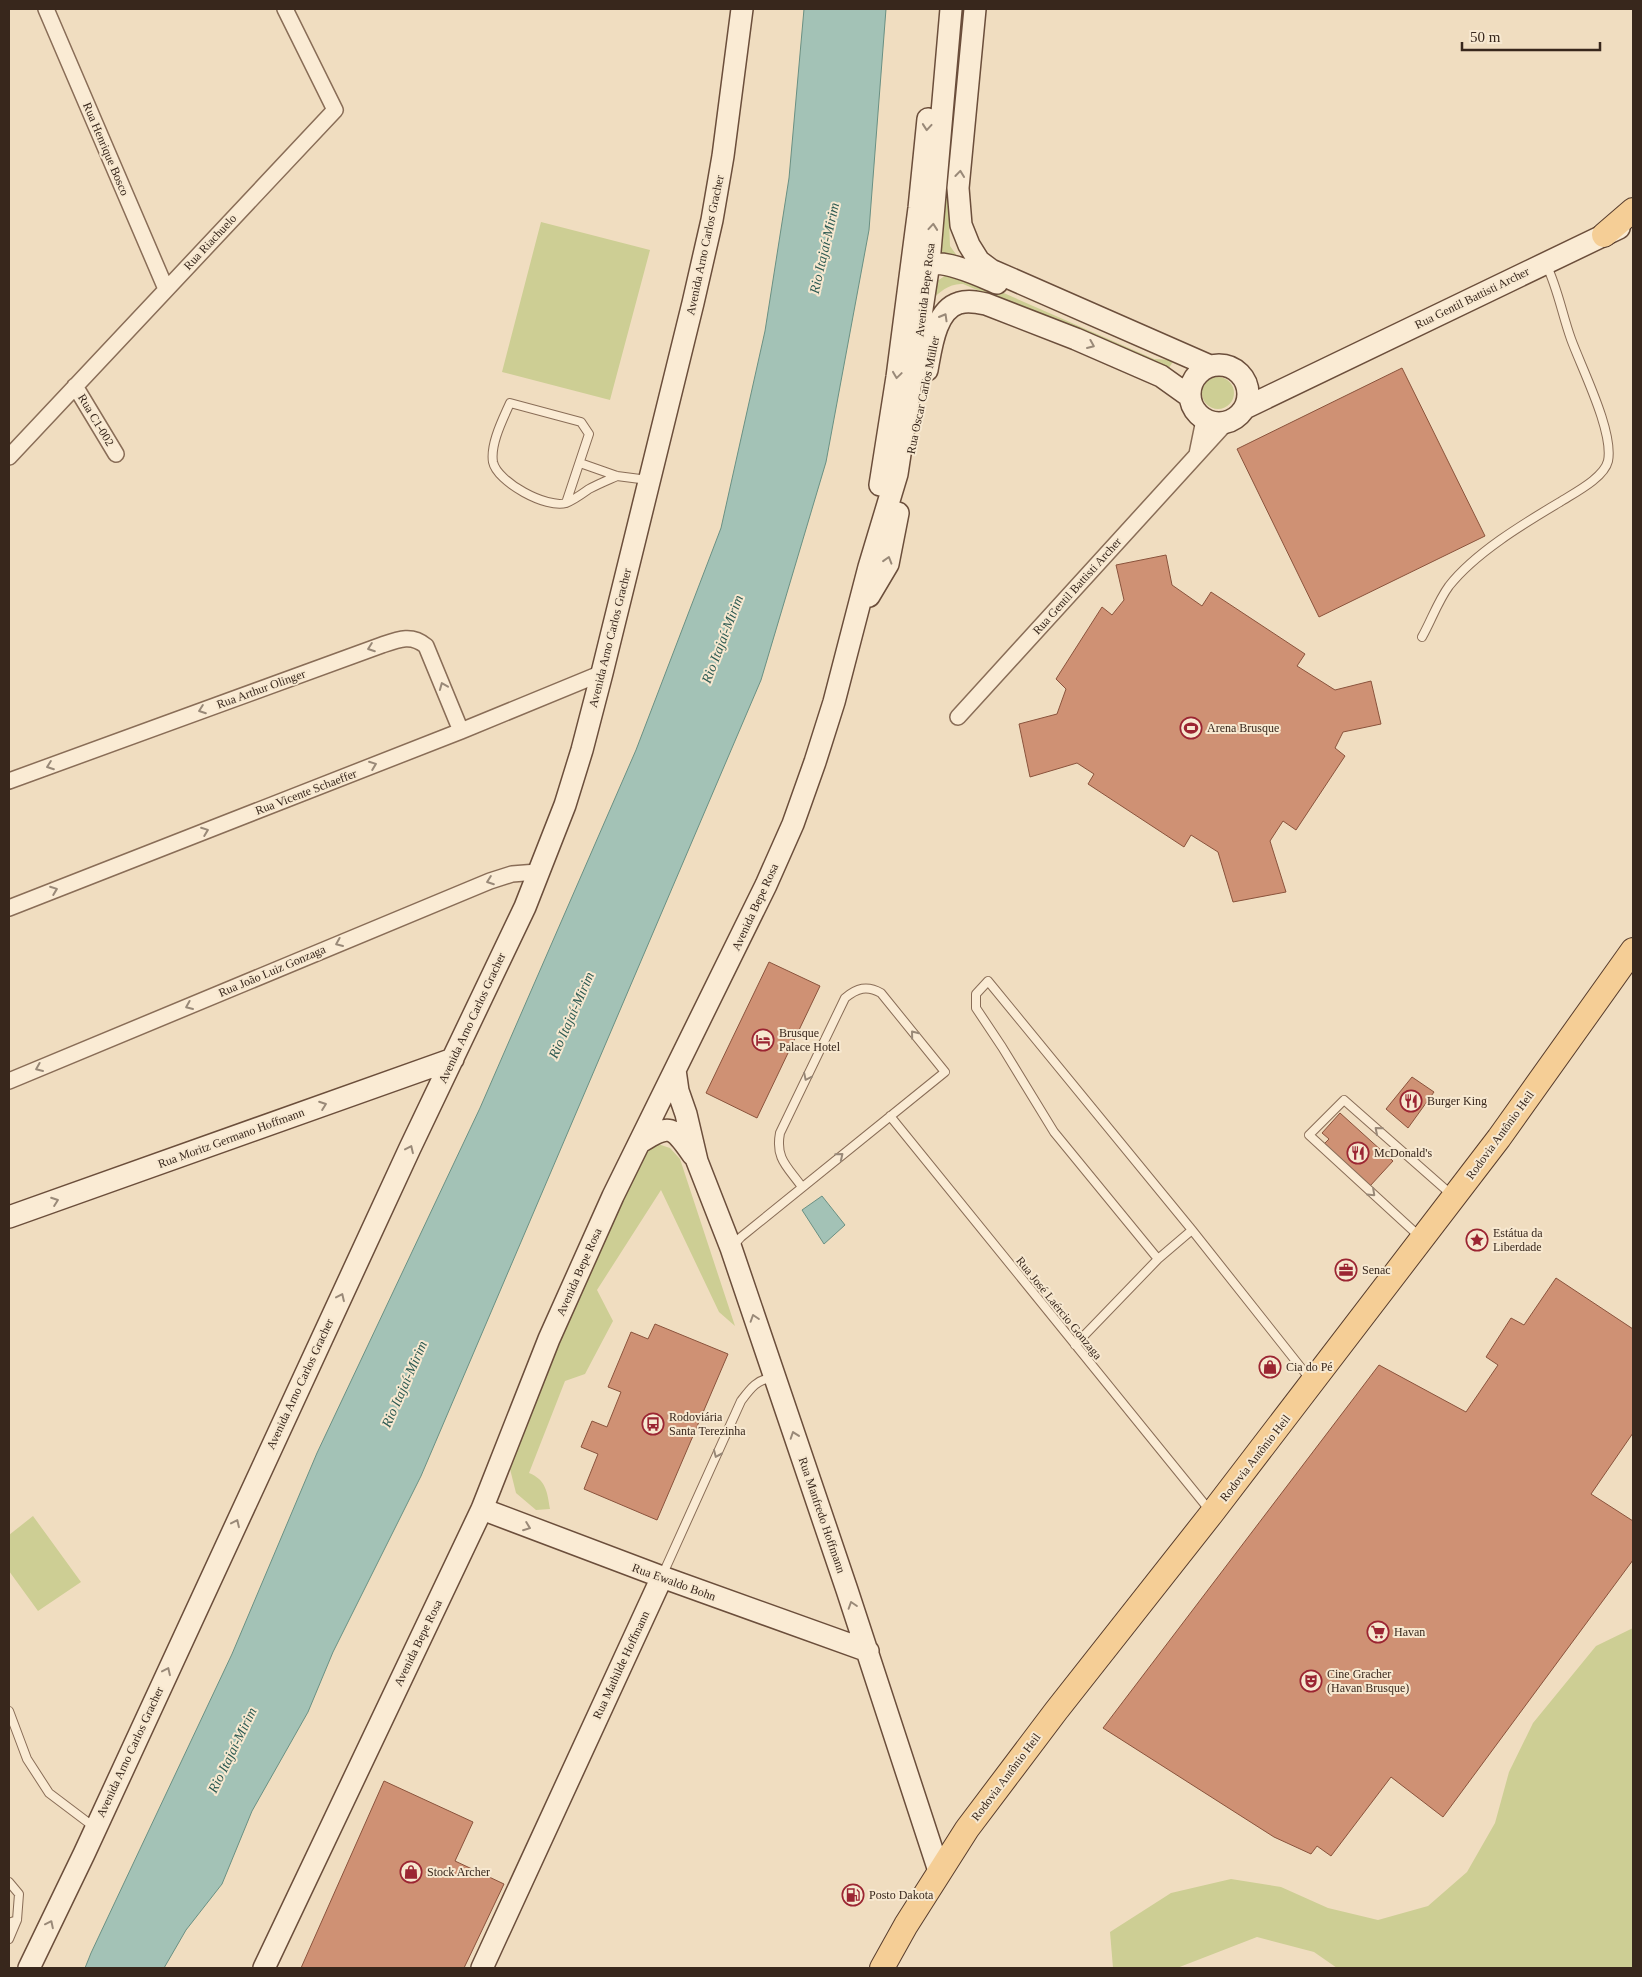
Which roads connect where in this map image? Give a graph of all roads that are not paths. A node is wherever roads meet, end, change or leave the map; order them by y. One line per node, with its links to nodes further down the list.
1 (46, 9): 10 (street, Rua Henrique Bosco)
2 (285, 9): 10 (street, Rua Riachuelo)
3 (742, 9): 26 (main road, Avenida Arno Carlos Gracher)
4 (938, 9): 11 (main road, Avenida Bepe Rosa, one-way to 11)
5 (951, 9): 9 (main road, Avenida Bepe Rosa, one-way to 5)
6 (975, 9): 12 (main road, one-way to 6)
7 (1625, 225): 8 (main road, Rua Gentil Battisti Archer)
8 (1545, 262): 14 (main road, Rua Gentil Battisti Archer); 30 (lane)
9 (929, 263): 11 (main road, Rua Oscar Carlos Müller); 12 (main road); 28 (main road, Avenida Bepe Rosa)
10 (166, 289): 16 (street, Rua Riachuelo)
11 (901, 346): 28 (main road, Avenida Bepe Rosa, one-way to 28)
12 (1173, 349): 13 (main road)
13 (1210, 366): 15 (main road); 17 (main road)
14 (1311, 375): 15 (main road, Rua Gentil Battisti Archer); 18 (main road, Rua Gentil Battisti Archer)
15 (1244, 379): 18 (main road)
16 (75, 386): 21 (street, Rua C1-002); 23 (street, Rua Riachuelo)
17 (1189, 396): 19 (main road); 29 (main road, Rua Oscar Carlos Müller, one-way to 17)
18 (1245, 408): 20 (main road)
19 (1204, 420): 20 (main road); 22 (street, Rua Gentil Battisti Archer)
20 (1226, 423): 22 (street, Rua Gentil Battisti Archer)
21 (116, 454)
22 (1196, 455): 32 (street, Rua Gentil Battisti Archer)
23 (9, 457)
24 (580, 463): 25 (lane); 27 (lane); 27 (lane)
25 (617, 476): 26 (lane); 27 (lane)
26 (649, 481): 31 (main road, Avenida Arno Carlos Gracher)
27 (566, 503)
28 (869, 567): 29 (main road, Avenida Bepe Rosa)
29 (857, 618): 39 (main road, Avenida Bepe Rosa)
30 (1422, 637)
31 (602, 673): 33 (street, Rua Vicente Schaeffer); 35 (main road, Avenida Arno Carlos Gracher)
32 (958, 717)
33 (461, 731): 34 (street, Rua Arthur Olinger, one-way to 34); 36 (street, Rua Vicente Schaeffer, one-way to 33)
34 (9, 781)
35 (537, 872): 38 (main road, Avenida Arno Carlos Gracher); 40 (street, Rua João Luiz Gonzaga, one-way to 40)
36 (9, 908)
37 (1633, 950): 45 (main road, Rodovia Antônio Heil)
38 (453, 1059): 46 (main road, Rua Moritz Germano Hoffmann, one-way to 38); 59 (main road, Avenida Arno Carlos Gracher, one-way to 38)
39 (675, 1070): 42 (main road, Avenida Bepe Rosa); 43 (main road, Rua Manfredo Hoffmann)
40 (9, 1081)
41 (890, 1116): 44 (lane, one-way to 41); 44 (lane, one-way to 44); 51 (lane, Rua José Laércio Gonzaga)
42 (639, 1143): 43 (main road, Rua Manfredo Hoffmann); 54 (main road, Avenida Bepe Rosa)
43 (697, 1161): 49 (main road, Rua Manfredo Hoffmann)
44 (802, 1187): 49 (lane)
45 (1454, 1197): 48 (main road, Rodovia Antônio Heil); 48 (lane, one-way to 48)
46 (9, 1217)
47 (1192, 1230): 50 (lane); 50 (lane); 53 (lane)
48 (1422, 1239): 53 (main road, Rodovia Antônio Heil)
49 (731, 1248): 52 (main road, Rua Manfredo Hoffmann, one-way to 49)
50 (1158, 1259): 51 (lane)
51 (1076, 1345): 55 (lane, Rua José Laércio Gonzaga)
52 (774, 1378): 56 (lane, Rua Mathilde Hoffmann, one-way to 56); 57 (main road, Rua Manfredo Hoffmann, one-way to 52)
53 (1312, 1383): 55 (main road, Rodovia Antônio Heil)
54 (482, 1509): 56 (main road, Rua Ewaldo Bohn, one-way to 56); 66 (main road, Avenida Bepe Rosa)
55 (1212, 1513): 60 (main road, Rodovia Antônio Heil)
56 (662, 1578): 57 (main road, Rua Ewaldo Bohn); 67 (main road, Rua Mathilde Hoffmann)
57 (868, 1651): 60 (main road, Rua Manfredo Hoffmann)
58 (9, 1711): 59 (lane)
59 (96, 1828): 65 (main road, Avenida Arno Carlos Gracher, one-way to 59)
60 (939, 1871): 68 (main road, Rodovia Antônio Heil)
61 (9, 1882): 62 (lane)
62 (17, 1920): 63 (lane); 64 (lane)
63 (9, 1923)
64 (9, 1939)
65 (29, 1968)
66 (264, 1968)
67 (482, 1968)
68 (882, 1968)

